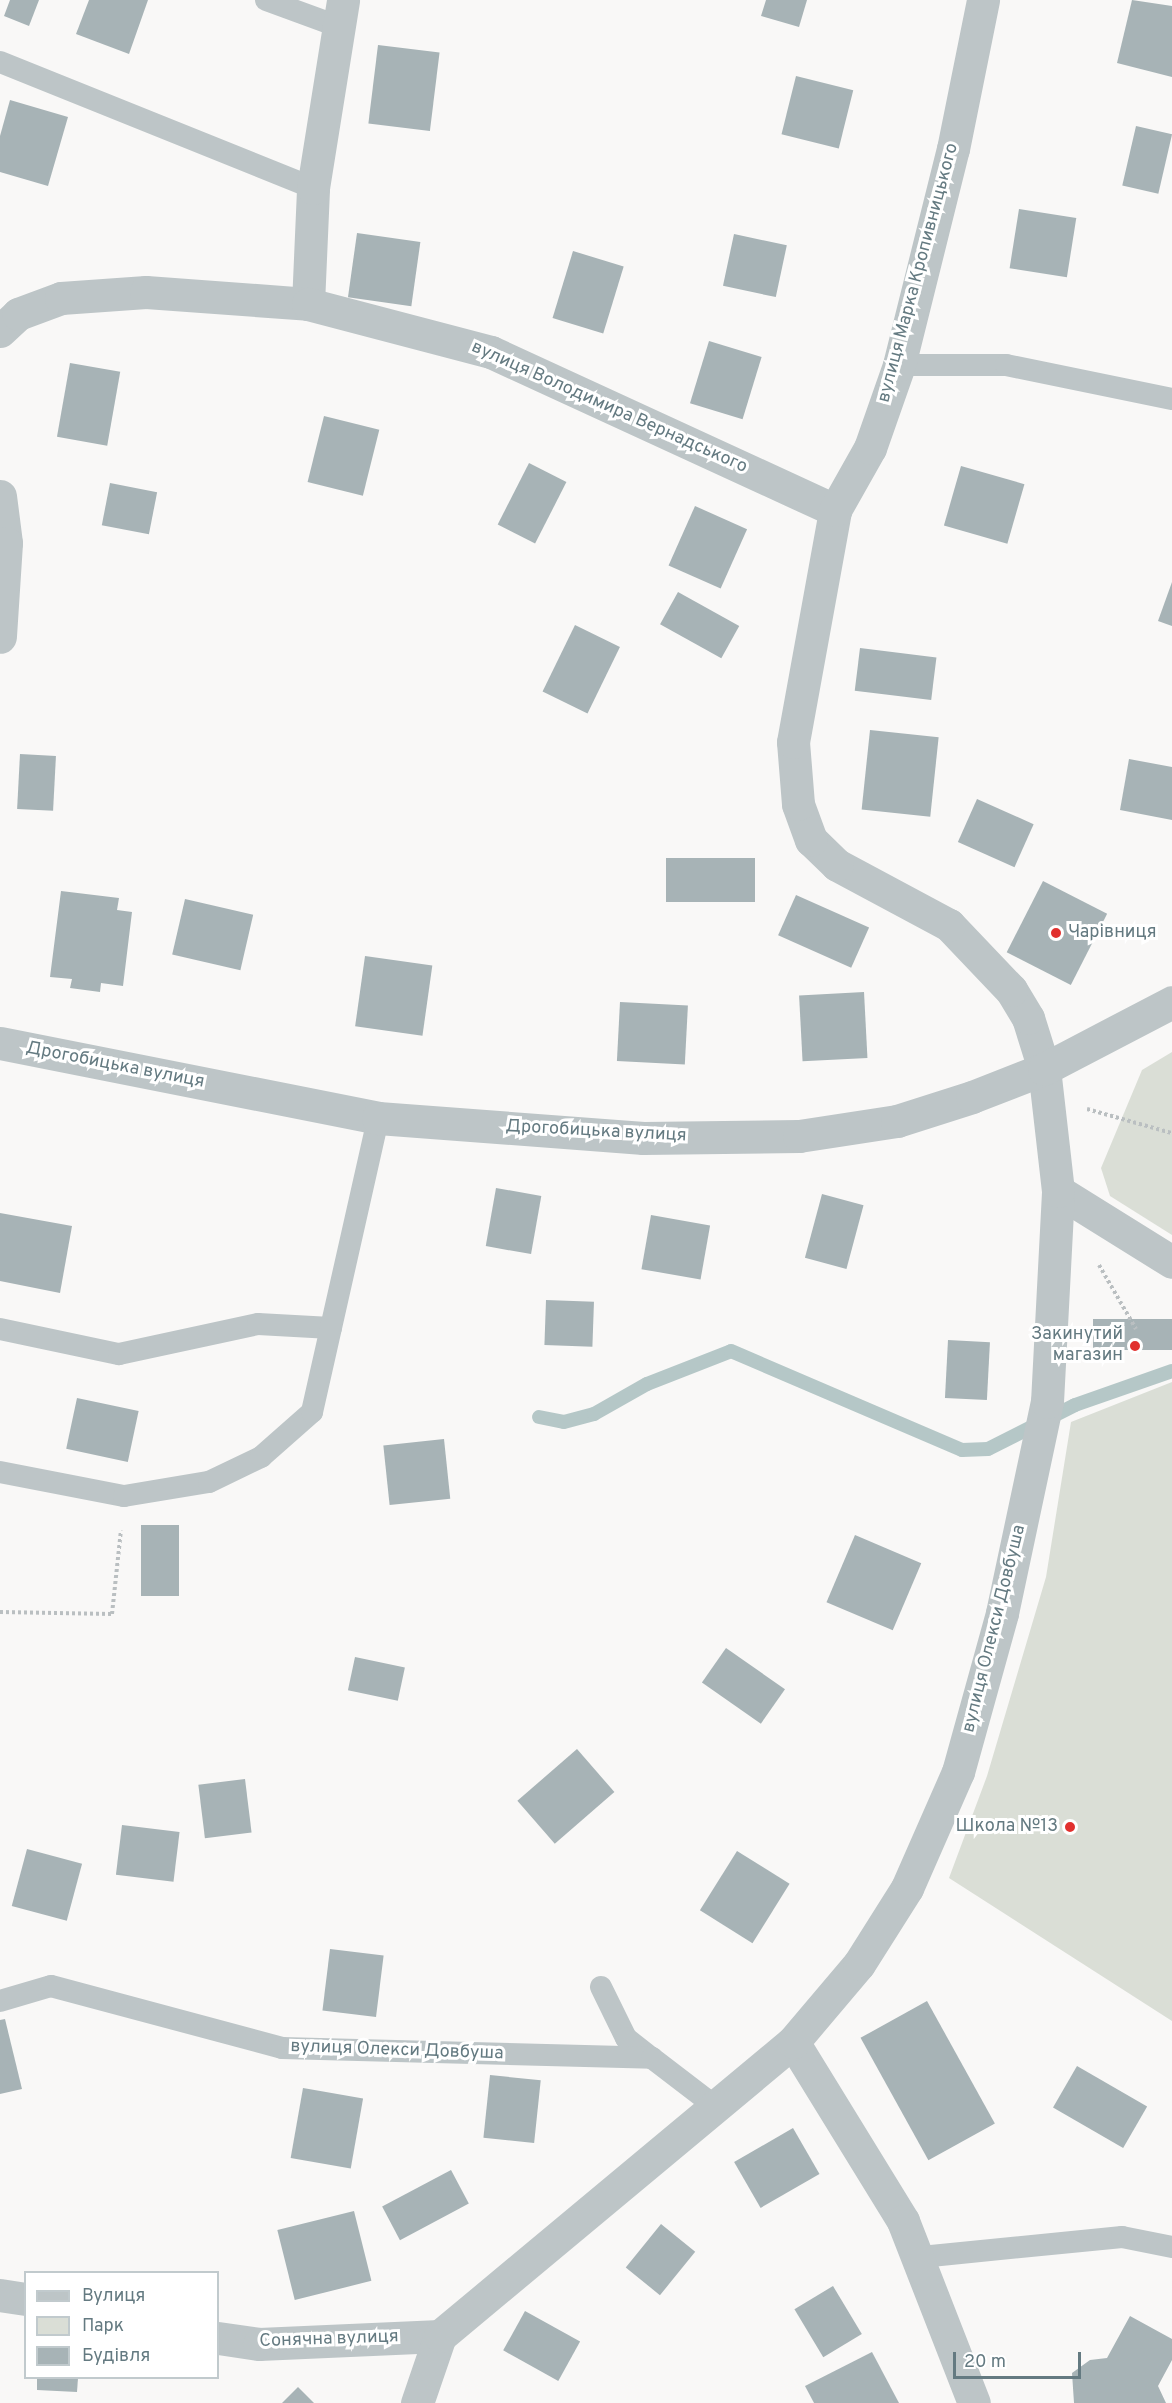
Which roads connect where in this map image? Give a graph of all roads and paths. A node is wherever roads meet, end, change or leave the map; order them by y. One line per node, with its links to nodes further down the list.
1 (266, 0): 3 (lane)
2 (983, 0): 8 (street, вулиця Марка Кропивницького)
3 (343, 14): 5 (street)
4 (0, 62): 5 (lane)
5 (313, 188): 6 (street)
6 (308, 304): 7 (street, вулиця Володимира Вернадського); 11 (street, вулиця Володимира Вернадського)
7 (0, 331)
8 (899, 365): 9 (lane); 11 (street, вулиця Марка Кропивницького)
9 (1172, 399)
10 (0, 496): 12 (street)
11 (835, 510): 15 (street, вулиця Марка Кропивницького)
12 (0, 637)
13 (1172, 1002): 15 (street, Дрогобицька вулиця)
14 (0, 1043): 17 (street, Дрогобицька вулиця)
15 (1044, 1069): 17 (street, Дрогобицька вулиця); 19 (street, вулиця Олекси Довбуша)
16 (1083, 1108): 18 (path)
17 (378, 1118): 21 (lane)
18 (1172, 1133)
19 (1058, 1191): 20 (street); 28 (street, вулиця Олекси Довбуша)
20 (1172, 1262)
21 (330, 1328): 22 (lane); 24 (lane)
22 (0, 1329)
23 (0, 1472): 24 (lane)
24 (124, 1496): 25 (path)
25 (0, 1612)
26 (601, 1987): 29 (lane)
27 (0, 2001): 29 (lane, вулиця Олекси Довбуша)
28 (793, 2042): 30 (street, вулиця Олекси Довбуша); 32 (street)
29 (652, 2058): 30 (lane)
30 (716, 2107): 35 (street, вулиця Олекси Довбуша)
31 (1172, 2247): 32 (lane)
32 (921, 2257): 38 (street)
33 (0, 2295): 34 (street)
34 (24, 2299)
35 (440, 2336): 36 (street, Сонячна вулиця); 37 (street)
36 (219, 2338)
37 (417, 2403)
38 (974, 2403)

